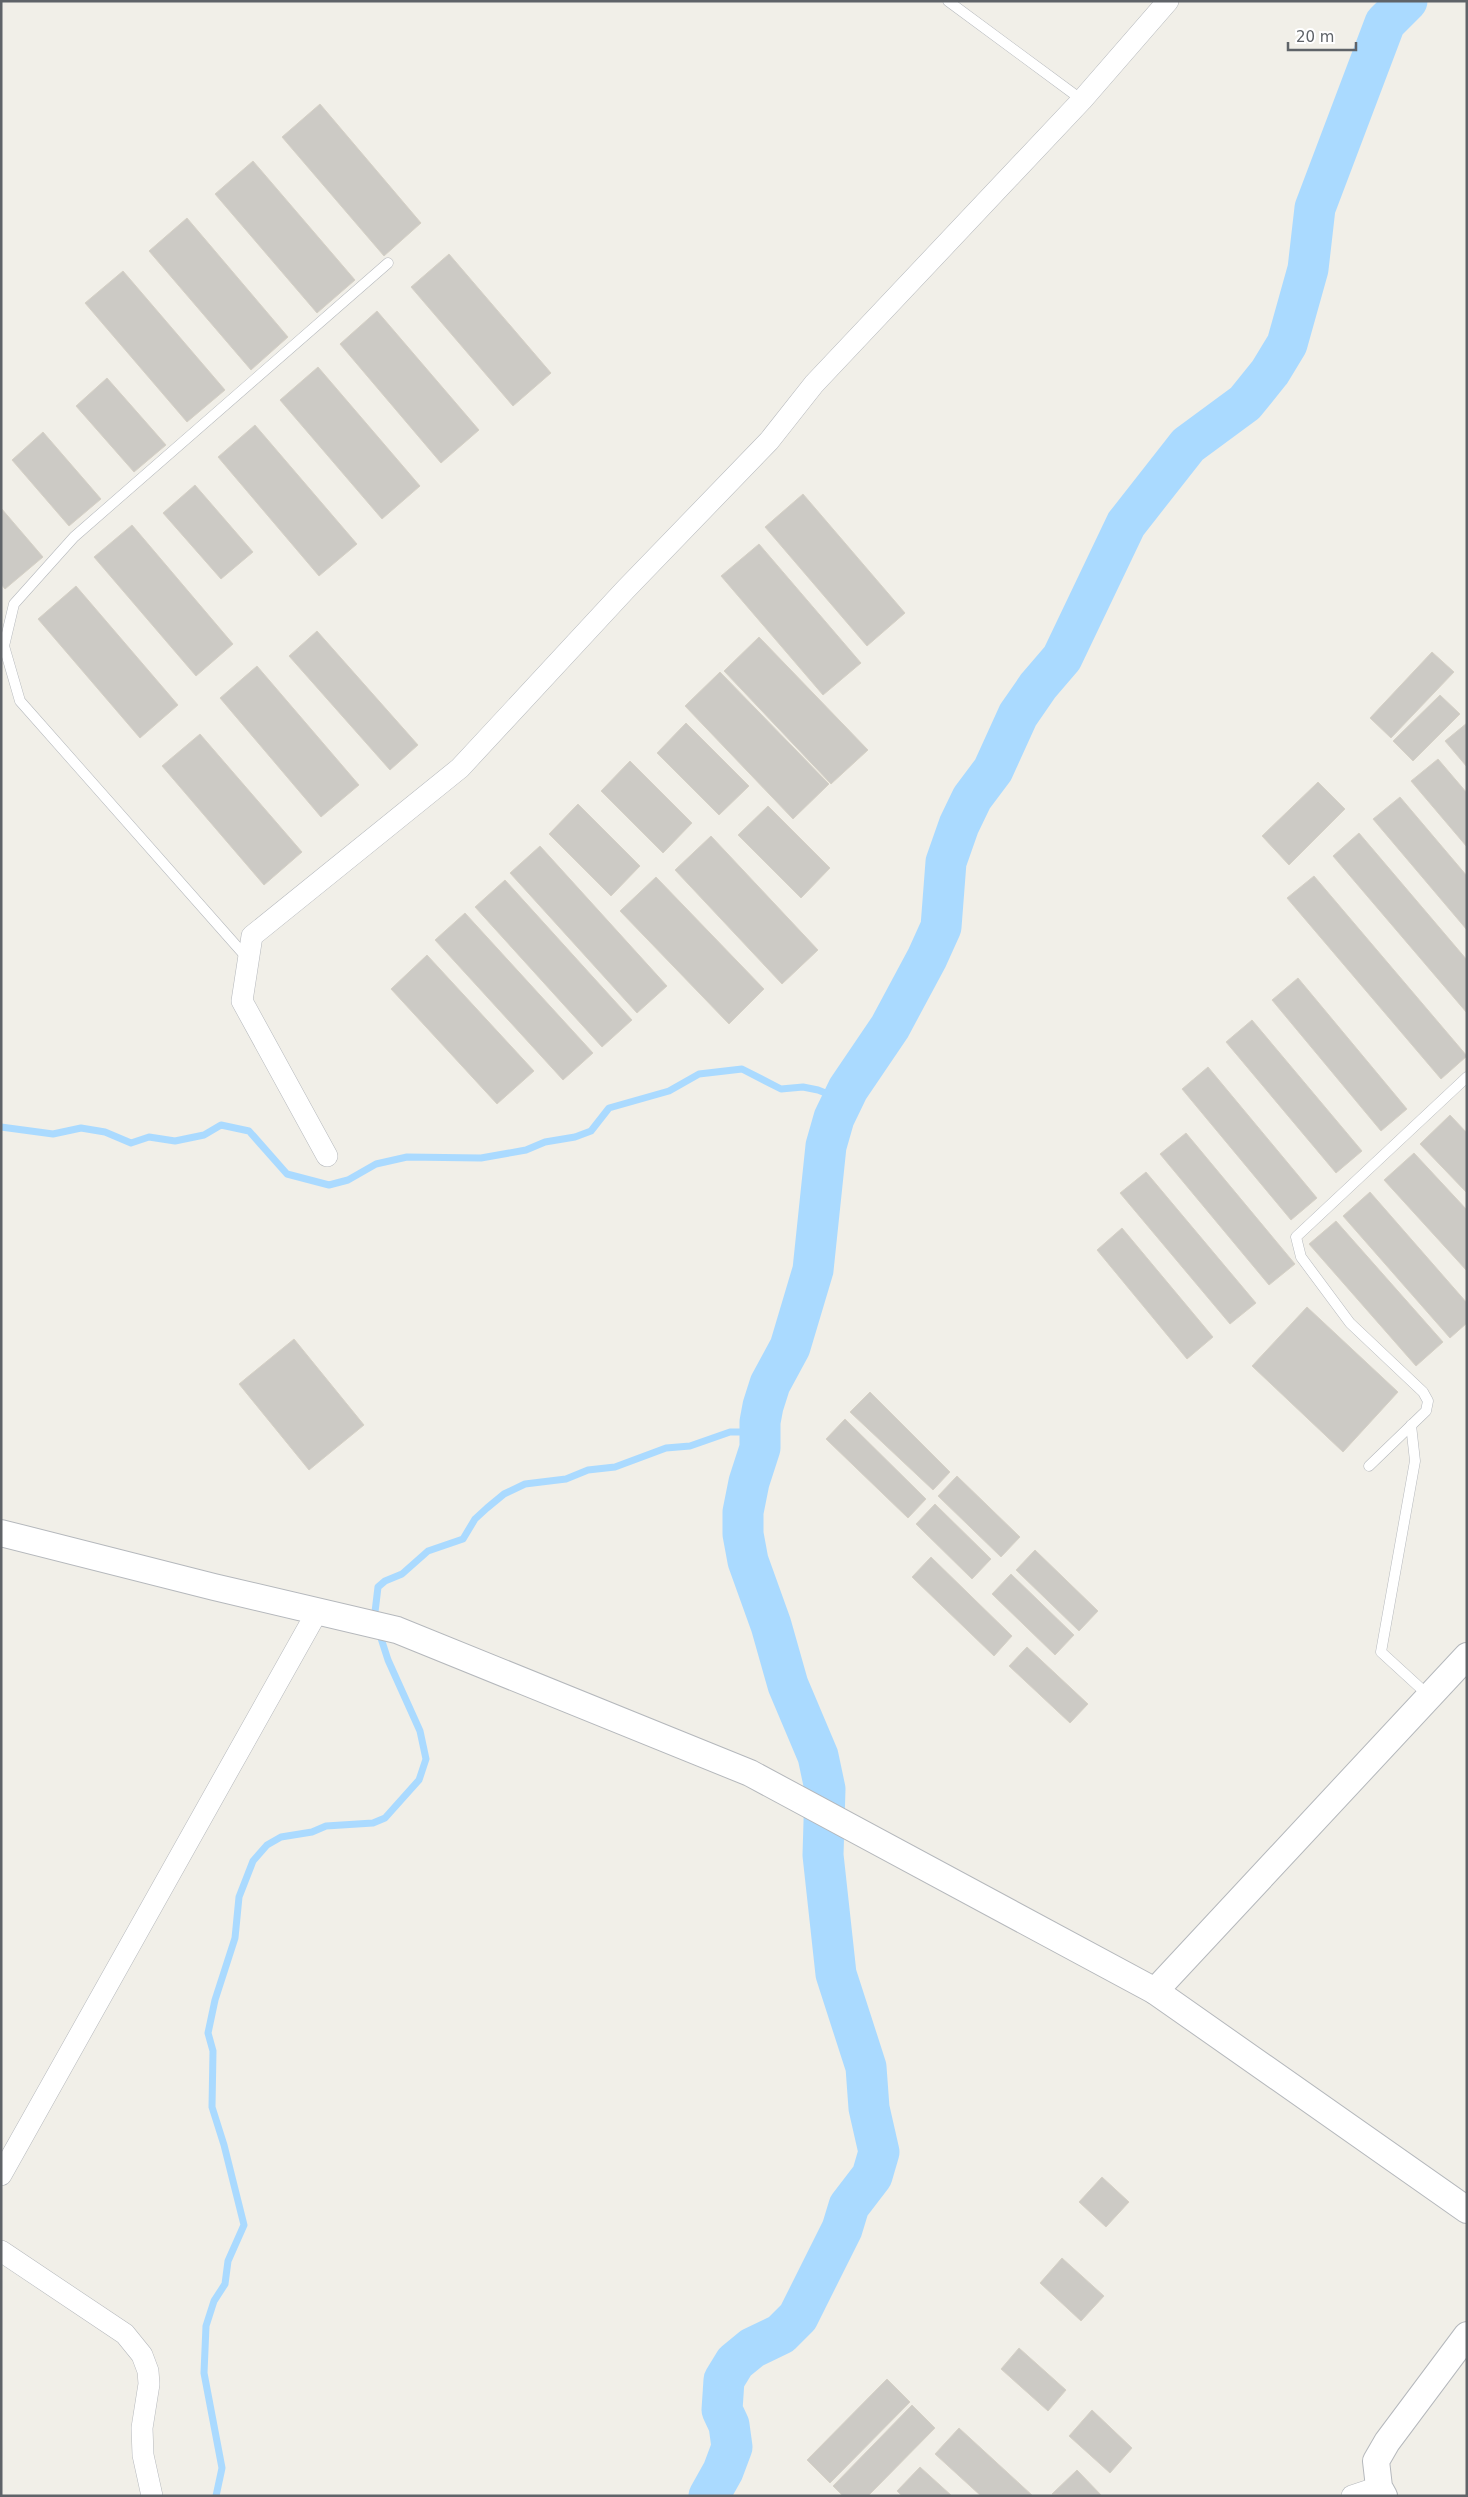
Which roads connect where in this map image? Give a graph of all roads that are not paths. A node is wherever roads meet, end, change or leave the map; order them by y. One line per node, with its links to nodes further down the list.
1 (948, 1): 3 (lane)
2 (1168, 1): 3 (street)
3 (1082, 100): 5 (street)
4 (388, 262): 5 (lane)
5 (248, 960): 7 (street)
6 (1467, 1077): 8 (lane)
7 (327, 1156)
8 (1411, 1425): 9 (lane); 13 (lane)
9 (1368, 1466)
10 (1, 1533): 11 (street)
11 (317, 1612): 14 (street); 15 (street)
12 (1467, 1656): 13 (street)
13 (1428, 1695): 14 (street)
14 (1155, 1991): 16 (street)
15 (1, 2174)
16 (1467, 2210)
17 (1, 2251): 20 (street)
18 (1467, 2335): 19 (street)
19 (1382, 2491): 21 (street)
20 (152, 2496)
21 (1352, 2496)

